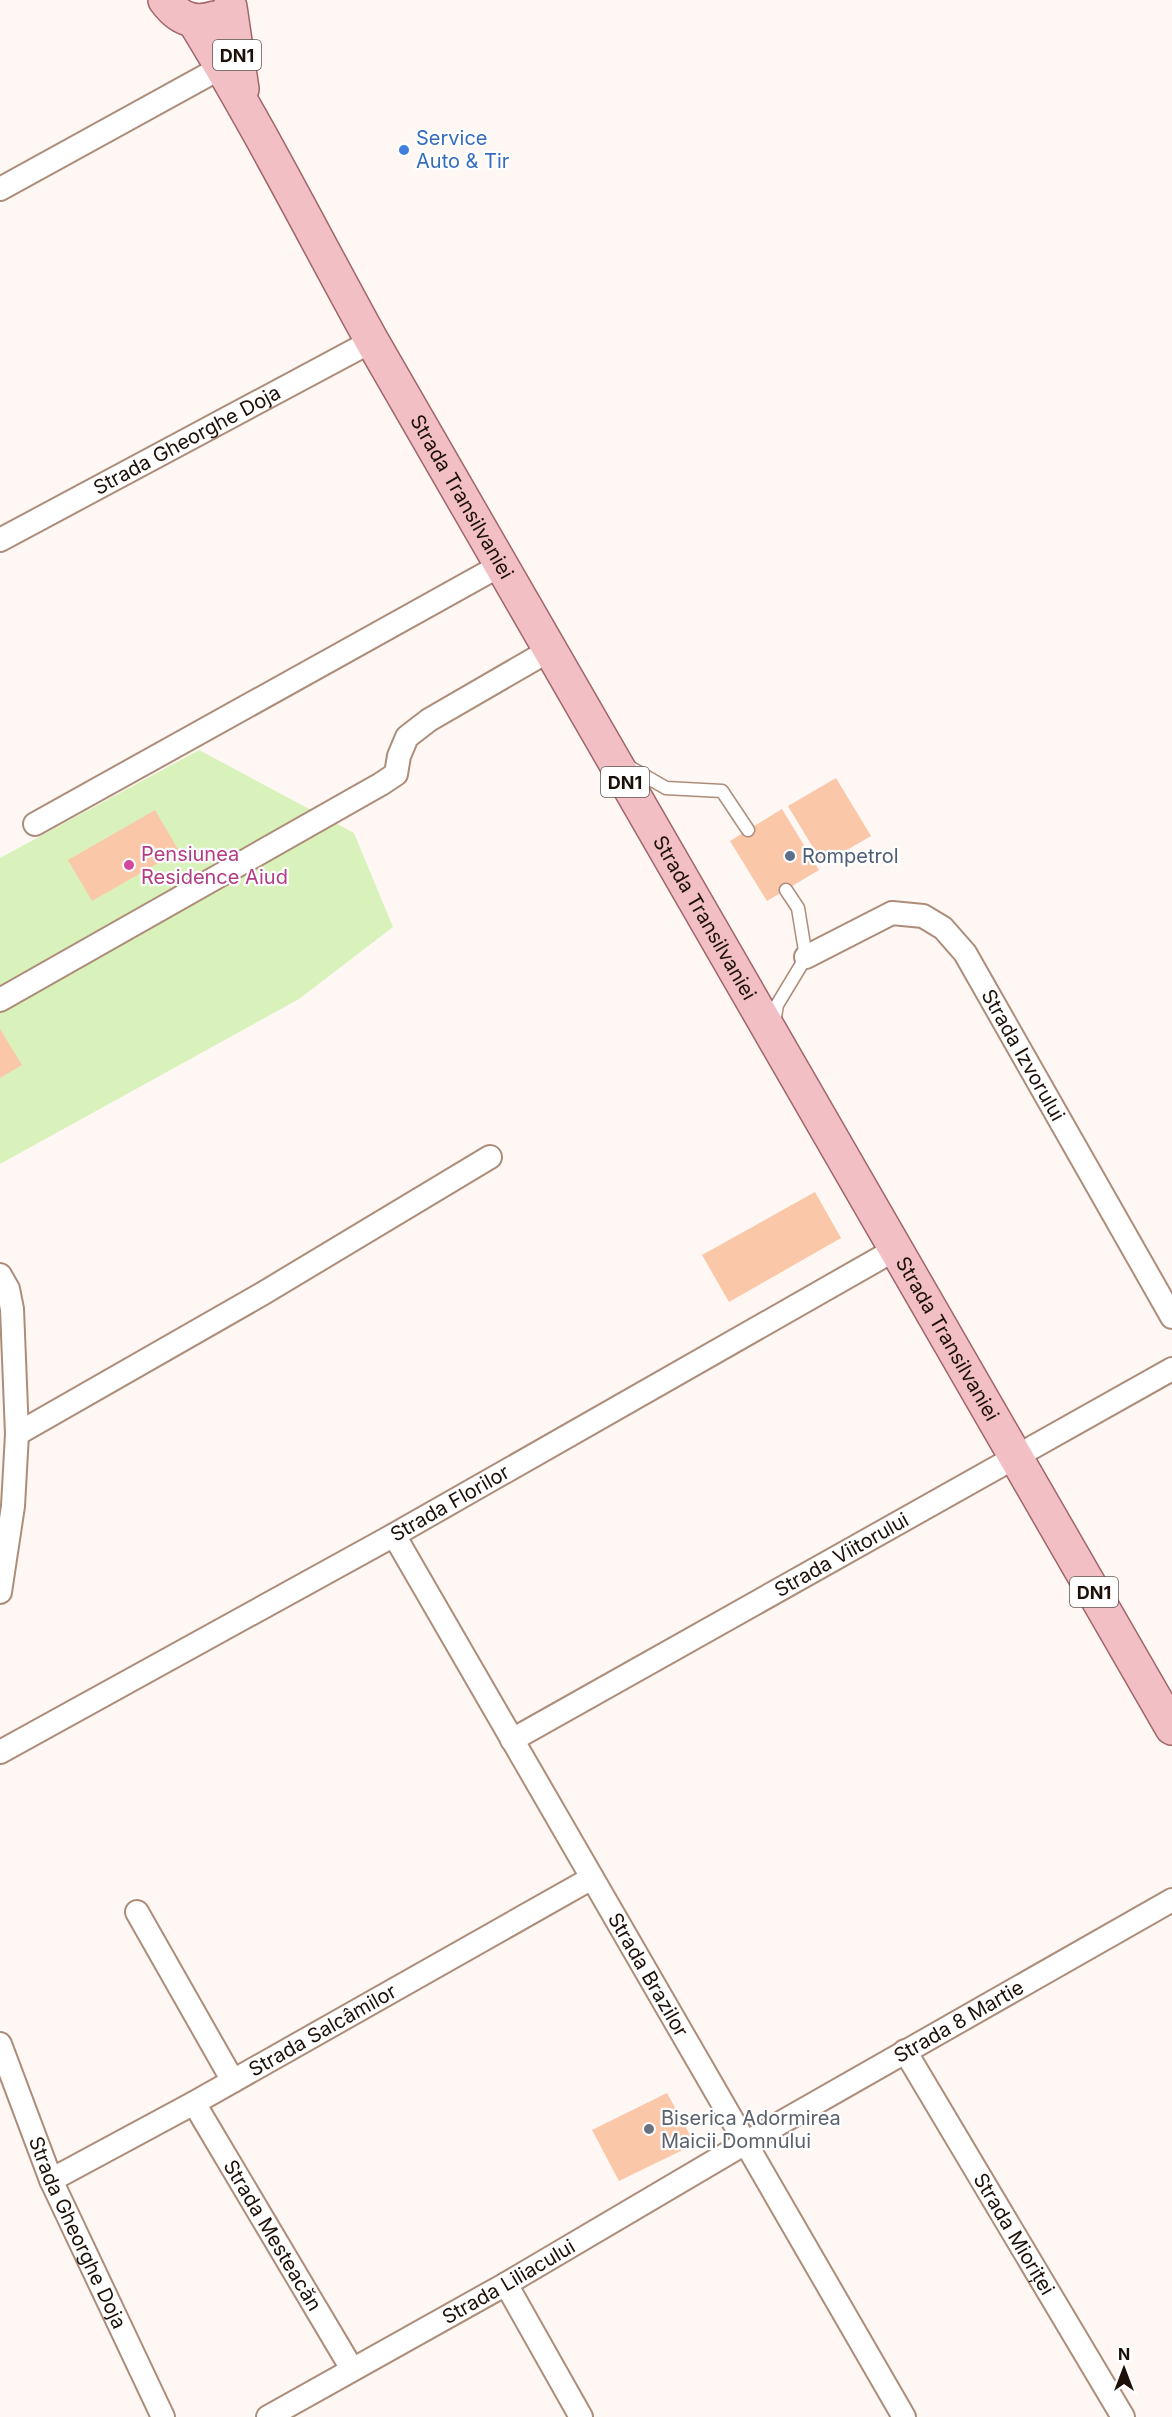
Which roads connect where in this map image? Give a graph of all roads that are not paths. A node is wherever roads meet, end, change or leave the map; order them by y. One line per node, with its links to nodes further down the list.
1 (165, 0): 3 (main road, Strada Transilvaniei / DN1)
2 (232, 4): 3 (main road, Strada Transilvaniei / DN1); 5 (main road, Strada Transilvaniei / DN1)
3 (194, 21): 4 (main road, Strada Transilvaniei / DN1)
4 (222, 67): 5 (main road, Strada Transilvaniei / DN1); 6 (street)
5 (244, 103): 7 (main road, Strada Transilvaniei / DN1)
6 (0, 189)
7 (372, 341): 8 (street, Strada Gheorghe Doja); 9 (main road, Strada Transilvaniei / DN1)
8 (0, 540)
9 (501, 565): 10 (main road, Strada Transilvaniei / DN1); 12 (street)
10 (550, 650): 11 (main road, Strada Transilvaniei / DN1); 16 (street)
11 (610, 756): 13 (lane); 17 (main road, Strada Transilvaniei / DN1)
12 (35, 824)
13 (748, 830)
14 (786, 890): 15 (lane)
15 (806, 957): 17 (lane); 21 (street, Strada Izvorului)
16 (0, 1000)
17 (772, 1036): 19 (main road, Strada Transilvaniei / DN1)
18 (490, 1157): 23 (street)
19 (896, 1249): 24 (main road, Strada Transilvaniei / DN1); 25 (street, Strada Florilor)
20 (0, 1275): 23 (street)
21 (1172, 1317)
22 (1172, 1369): 24 (street, Strada Viitorului)
23 (17, 1434): 26 (street)
24 (1015, 1455): 27 (main road, Strada Transilvaniei / DN1); 28 (street, Strada Viitorului)
25 (394, 1535): 28 (street, Strada Brazilor); 29 (street, Strada Florilor)
26 (0, 1592)
27 (1172, 1728)
28 (512, 1740): 30 (street, Strada Brazilor)
29 (0, 1752)
30 (592, 1878): 35 (street, Strada Salcâmilor); 37 (street, Strada Brazilor)
31 (1172, 1900): 34 (street, Strada 8 Martie)
32 (137, 1912): 35 (street)
33 (0, 2044): 38 (street, Strada Gheorghe Doja)
34 (905, 2051): 37 (street, Strada 8 Martie); 45 (street, Strada Mioriței)
35 (232, 2081): 36 (street, Strada Salcâmilor)
36 (194, 2103): 38 (street, Strada Salcâmilor); 40 (street, Strada Mesteacăn)
37 (747, 2142): 39 (street, Strada Liliacului); 44 (street, Strada Brazilor)
38 (51, 2180): 41 (street, Strada Gheorghe Doja)
39 (506, 2283): 40 (street, Strada Liliacului); 43 (street)
40 (352, 2369): 42 (street, Strada Liliacului)
41 (163, 2417)
42 (268, 2417)
43 (581, 2417)
44 (904, 2417)
45 (1124, 2417)

